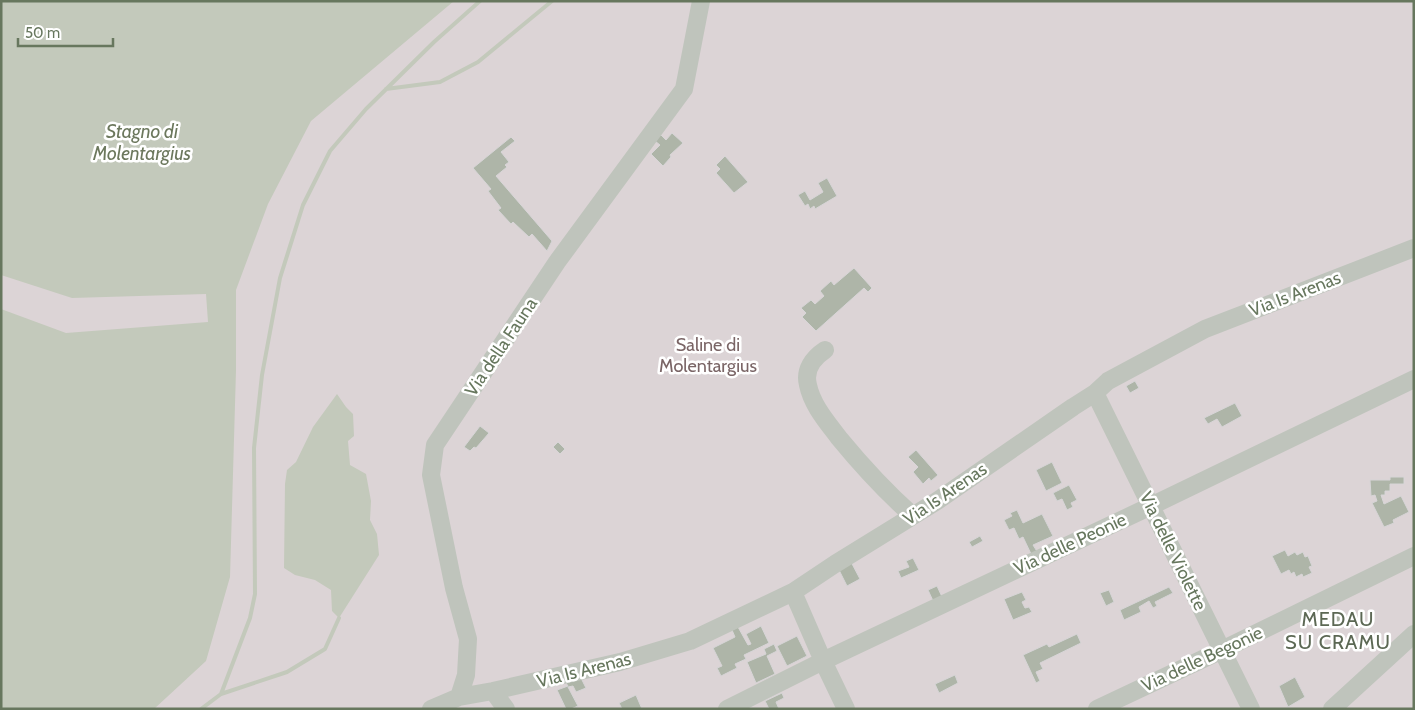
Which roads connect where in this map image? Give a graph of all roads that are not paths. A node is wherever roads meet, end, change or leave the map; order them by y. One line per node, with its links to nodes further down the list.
1 (701, 1): 14 (street, Via della Fauna)
2 (1414, 248): 5 (street, Via Is Arenas)
3 (825, 350): 7 (street)
4 (1414, 379): 6 (street, Via delle Peonie)
5 (1095, 393): 6 (street, Via delle Violette); 7 (street, Via Is Arenas)
6 (1151, 506): 11 (street, Via delle Violette); 12 (street, Via delle Peonie)
7 (913, 516): 9 (street, Via Is Arenas)
8 (1414, 556): 11 (street, Via delle Begonie)
9 (793, 592): 12 (street); 13 (street, Via Is Arenas)
10 (1414, 634): 21 (street)
11 (1222, 650): 19 (street, Via delle Begonie); 20 (street, Via delle Violette)
12 (823, 661): 17 (street, Via delle Peonie); 18 (street)
13 (493, 692): 14 (street, Via Is Arenas); 16 (street)
14 (459, 697): 15 (street)
15 (431, 709)
16 (506, 709)
17 (726, 709)
18 (846, 709)
19 (1098, 709)
20 (1251, 709)
21 (1332, 709)

